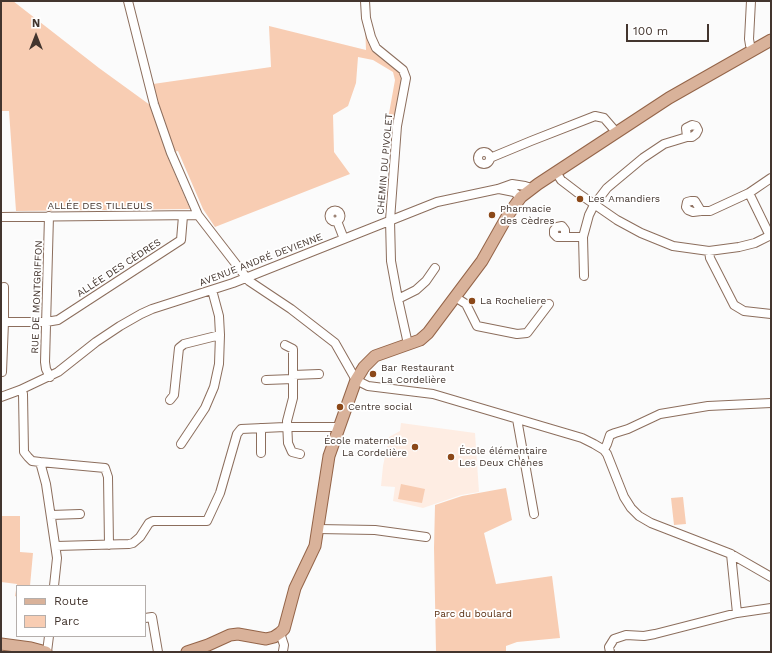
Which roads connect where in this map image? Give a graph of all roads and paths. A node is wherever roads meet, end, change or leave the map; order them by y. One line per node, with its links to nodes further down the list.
1 (128, 1): 17 (street)
2 (365, 1): 21 (street, CHEMIN DU PIVOLET)
3 (751, 1): 5 (street)
4 (771, 40): 5 (main road)
5 (754, 50): 6 (main road)
6 (617, 133): 8 (street); 9 (main road)
7 (687, 137): 15 (street)
8 (490, 158)
9 (556, 172): 11 (main road); 15 (street)
10 (771, 178): 13 (street)
11 (531, 188): 12 (street, AVENUE ANDRÉ DEVIENNE); 14 (main road)
12 (498, 189): 14 (street, AVENUE ANDRÉ DEVIENNE); 21 (street, AVENUE ANDRÉ DEVIENNE)
13 (749, 193): 16 (street); 23 (street)
14 (521, 197): 33 (main road)
15 (594, 205): 25 (street); 27 (street)
16 (700, 211)
17 (198, 215): 20 (street, ALLÉE DES TILLEULS); 30 (street)
18 (1, 216): 19 (street, ALLÉE DES TILLEULS)
19 (50, 216): 20 (street, ALLÉE DES TILLEULS); 38 (street, RUE DE MONTGRIFFON)
20 (183, 216): 38 (street, ALLÉE DES CÈDRES)
21 (390, 220): 26 (street, AVENUE ANDRÉ DEVIENNE); 34 (street, CHEMIN DU PIVOLET)
22 (337, 221): 26 (street)
23 (770, 236): 27 (street)
24 (566, 237): 25 (street)
25 (583, 237): 29 (street)
26 (344, 238): 30 (street, AVENUE ANDRÉ DEVIENNE)
27 (709, 250): 36 (street)
28 (435, 268): 34 (street)
29 (584, 276)
30 (245, 278): 32 (street, AVENUE ANDRÉ DEVIENNE); 47 (street)
31 (4, 287): 37 (street)
32 (212, 290): 39 (street); 44 (street, AVENUE ANDRÉ DEVIENNE)
33 (455, 297): 35 (street); 40 (main road)
34 (398, 299): 40 (street, CHEMIN DU PIVOLET)
35 (549, 304)
36 (771, 314)
37 (4, 322): 38 (street); 42 (street)
38 (46, 322): 44 (street, RUE DE MONTGRIFFON)
39 (220, 335): 50 (street); 56 (street)
40 (408, 344): 47 (main road)
41 (285, 345): 45 (street)
42 (2, 372)
43 (319, 374): 45 (street)
44 (50, 377): 48 (street, AVENUE ANDRÉ DEVIENNE)
45 (293, 377): 46 (street); 53 (street)
46 (266, 380)
47 (356, 380): 52 (street); 54 (main road)
48 (20, 390): 49 (street, AVENUE ANDRÉ DEVIENNE); 60 (street)
49 (1, 397)
50 (170, 400)
51 (771, 403): 57 (street)
52 (517, 419): 57 (street); 62 (street)
53 (287, 427): 54 (street); 55 (street); 59 (street)
54 (338, 427): 64 (main road)
55 (262, 428): 58 (street); 66 (street)
56 (181, 444)
57 (604, 450): 68 (street)
58 (261, 453)
59 (300, 454)
60 (40, 462): 63 (street); 66 (street)
61 (80, 514): 63 (street)
62 (534, 514)
63 (50, 515): 67 (street)
64 (318, 529): 65 (street); 74 (main road)
65 (426, 537)
66 (109, 545): 67 (street)
67 (56, 546): 70 (street)
68 (731, 554): 69 (street); 72 (street)
69 (771, 577)
70 (54, 585)
71 (771, 608): 72 (street)
72 (737, 613): 81 (street)
73 (146, 618): 78 (street)
74 (277, 636): 79 (main road); 80 (street)
75 (49, 637): 77 (street)
76 (1, 644): 77 (main road)
77 (47, 652)
78 (158, 652)
79 (187, 652)
80 (283, 652)
81 (610, 652)

